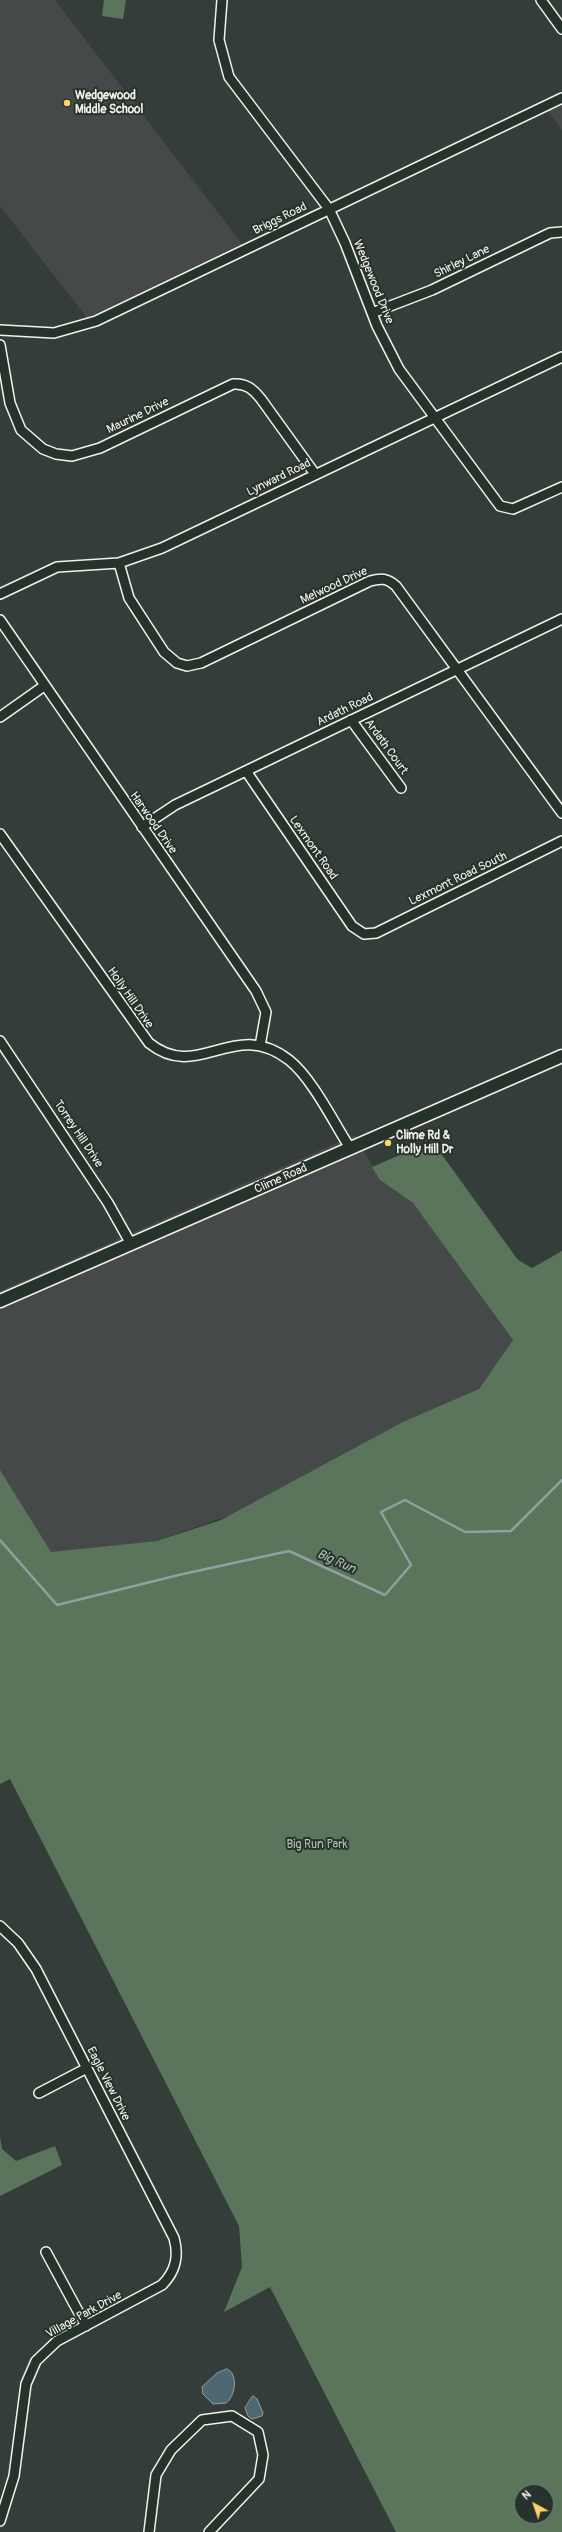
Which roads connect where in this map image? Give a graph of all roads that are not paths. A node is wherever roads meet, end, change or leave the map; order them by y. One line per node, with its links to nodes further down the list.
1 (222, 0): 5 (street, Wedgewood Drive)
2 (541, 0): 3 (street)
3 (562, 29)
4 (562, 98): 5 (street, Briggs Road)
5 (329, 209): 7 (street, Wedgewood Drive); 8 (street, Briggs Road)
6 (562, 232): 7 (street, Shirley Lane)
7 (372, 313): 11 (street, Wedgewood Drive)
8 (0, 330)
9 (0, 345): 12 (street, Maurine Drive)
10 (562, 357): 11 (street, Lynward Road)
11 (433, 418): 12 (street, Lynward Road); 13 (street, Wedgewood Drive)
12 (314, 474): 14 (street, Lynward Road)
13 (562, 487)
14 (119, 563): 15 (street, Lynward Road); 18 (street, Melwood Drive)
15 (0, 594)
16 (562, 619): 18 (street, Ardath Road)
17 (0, 620): 19 (street, Harwood Drive)
18 (457, 670): 21 (street, Ardath Road); 24 (street, Melwood Drive)
19 (44, 686): 20 (street); 25 (street, Harwood Drive)
20 (0, 717)
21 (351, 720): 22 (street, Ardath Road); 23 (street, Ardath Court)
22 (246, 771): 25 (street, Ardath Road); 28 (street, Lexmont Road)
23 (401, 788)
24 (562, 813)
25 (142, 826): 30 (street, Harwood Drive)
26 (0, 834): 30 (street, Holly Hill Drive)
27 (562, 841): 28 (street, Lexmont Road South)
28 (364, 934)
29 (0, 1041): 33 (street, Torrey Hill Drive)
30 (260, 1046): 32 (street, Holly Hill Drive)
31 (562, 1056): 32 (main road, Clime Road)
32 (350, 1148): 33 (main road, Clime Road)
33 (131, 1244): 34 (main road, Clime Road)
34 (0, 1301)
35 (0, 1926): 36 (street, Eagle View Drive)
36 (86, 2068): 37 (street); 39 (street, Eagle View Drive)
37 (39, 2093)
38 (46, 2252): 40 (street)
39 (176, 2262): 40 (street, Village Park Drive)
40 (86, 2326): 41 (street, Village Park Drive)
41 (0, 2520)
42 (150, 2532): 43 (street)
43 (208, 2532)

